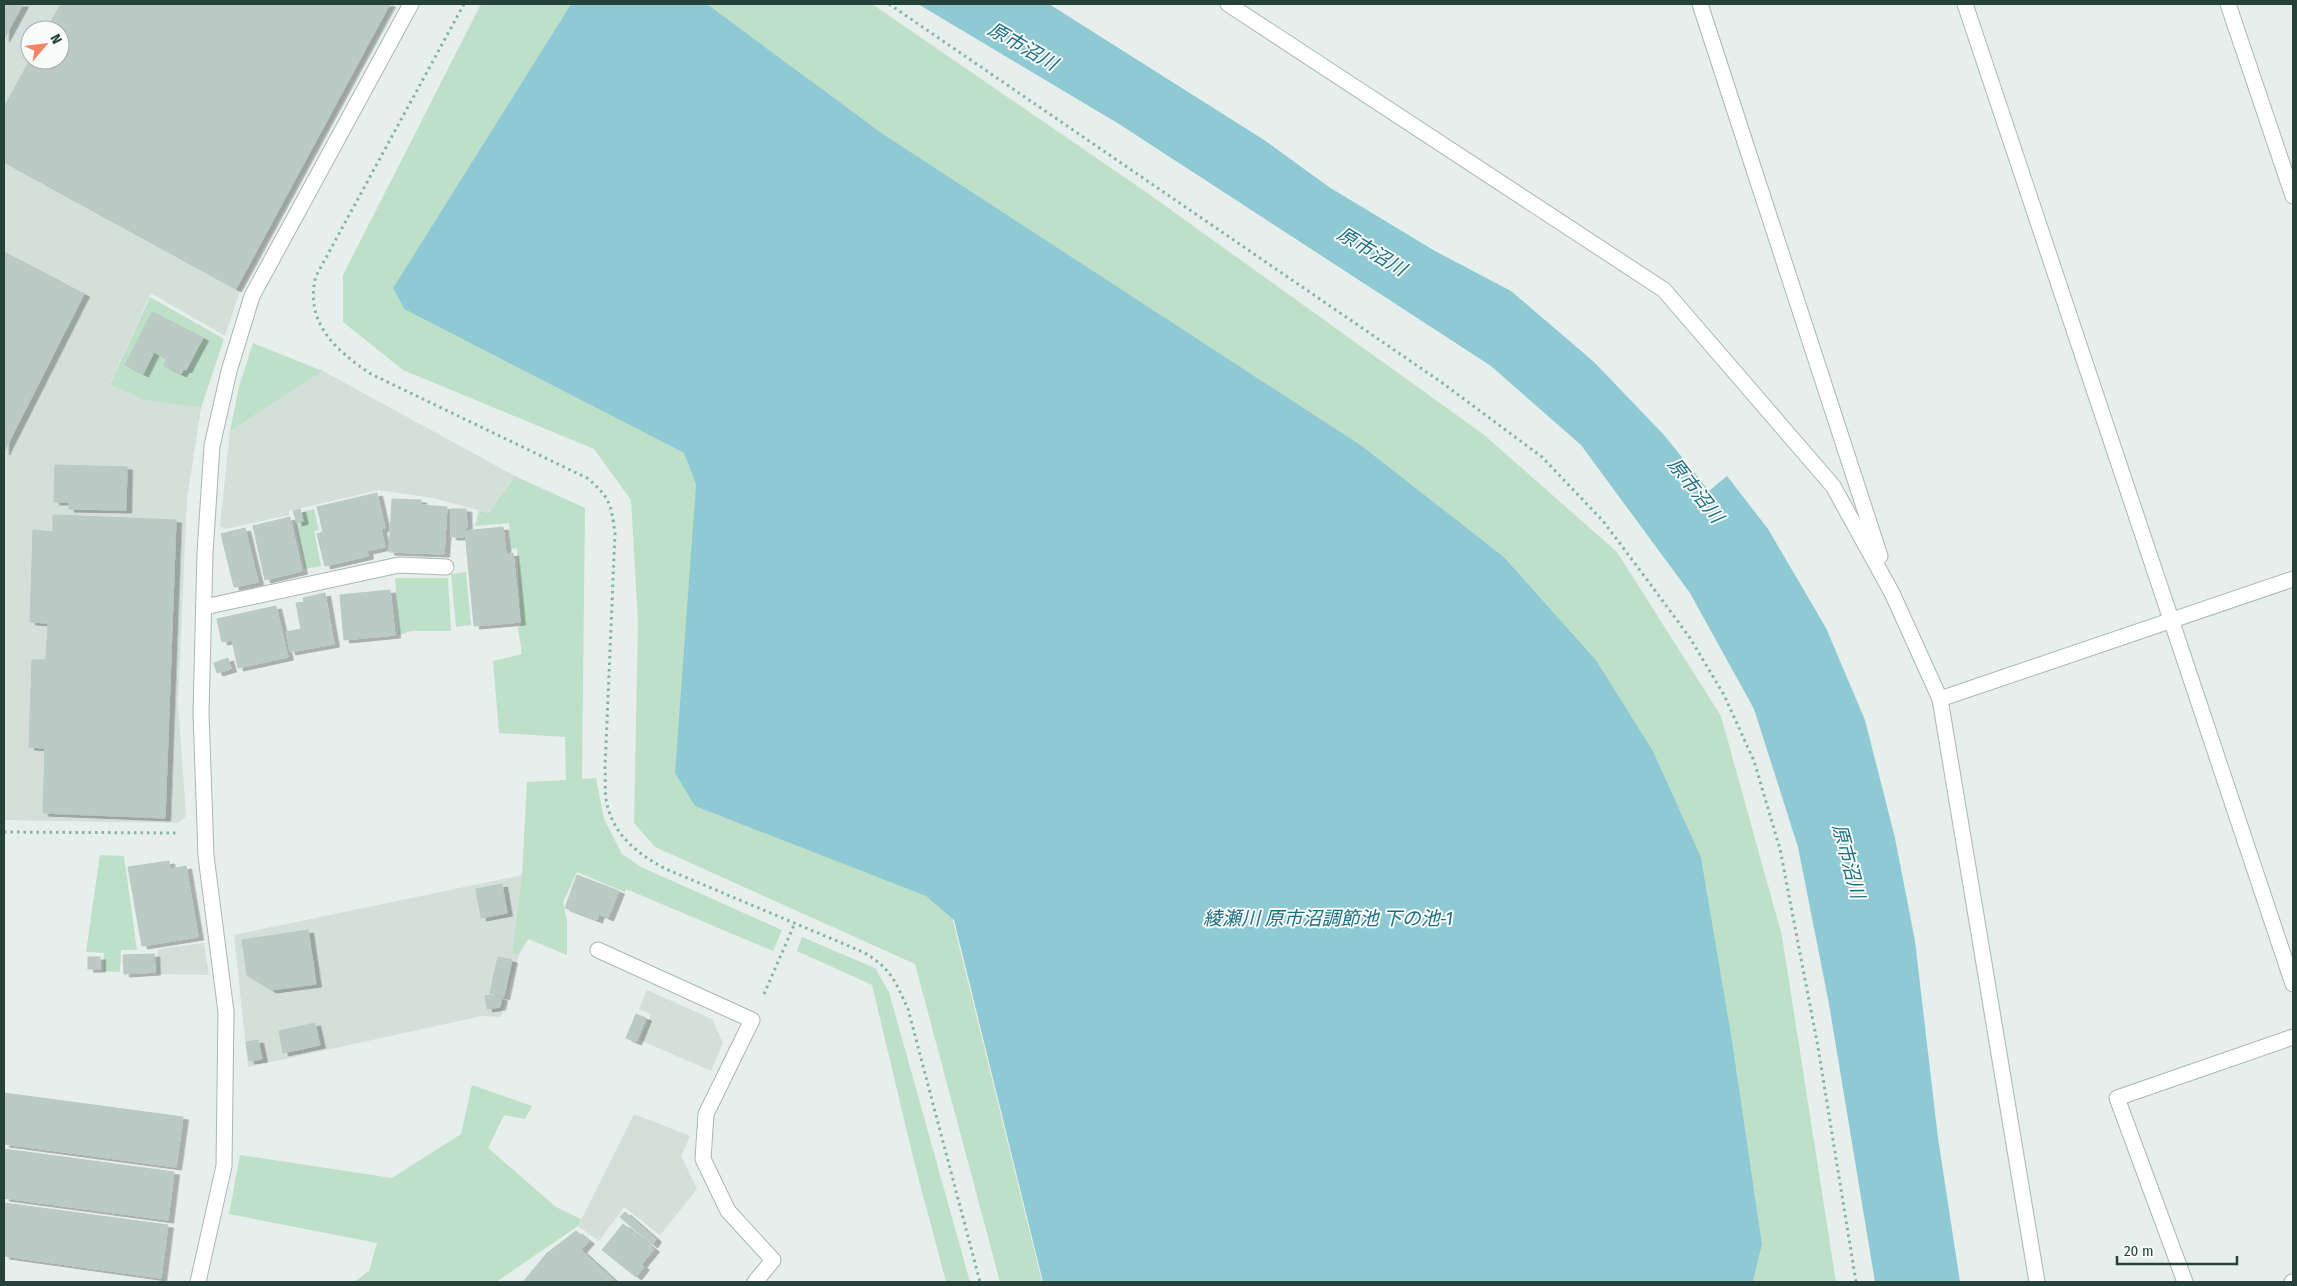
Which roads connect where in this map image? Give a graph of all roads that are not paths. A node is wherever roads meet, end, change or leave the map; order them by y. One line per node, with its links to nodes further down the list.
1 (411, 4): 10 (street)
2 (1228, 4): 9 (street)
3 (1700, 4): 9 (street)
4 (1964, 4): 11 (street)
5 (2228, 4): 6 (street)
6 (2293, 196)
7 (446, 567): 10 (street)
8 (2293, 579): 11 (street)
9 (1892, 593): 12 (street)
10 (204, 607): 16 (street)
11 (2172, 621): 12 (street); 14 (street)
12 (1940, 699): 18 (street)
13 (598, 950): 17 (street)
14 (2293, 984)
15 (2293, 1037): 19 (street)
16 (198, 1282)
17 (755, 1282)
18 (2037, 1282)
19 (2185, 1282)

